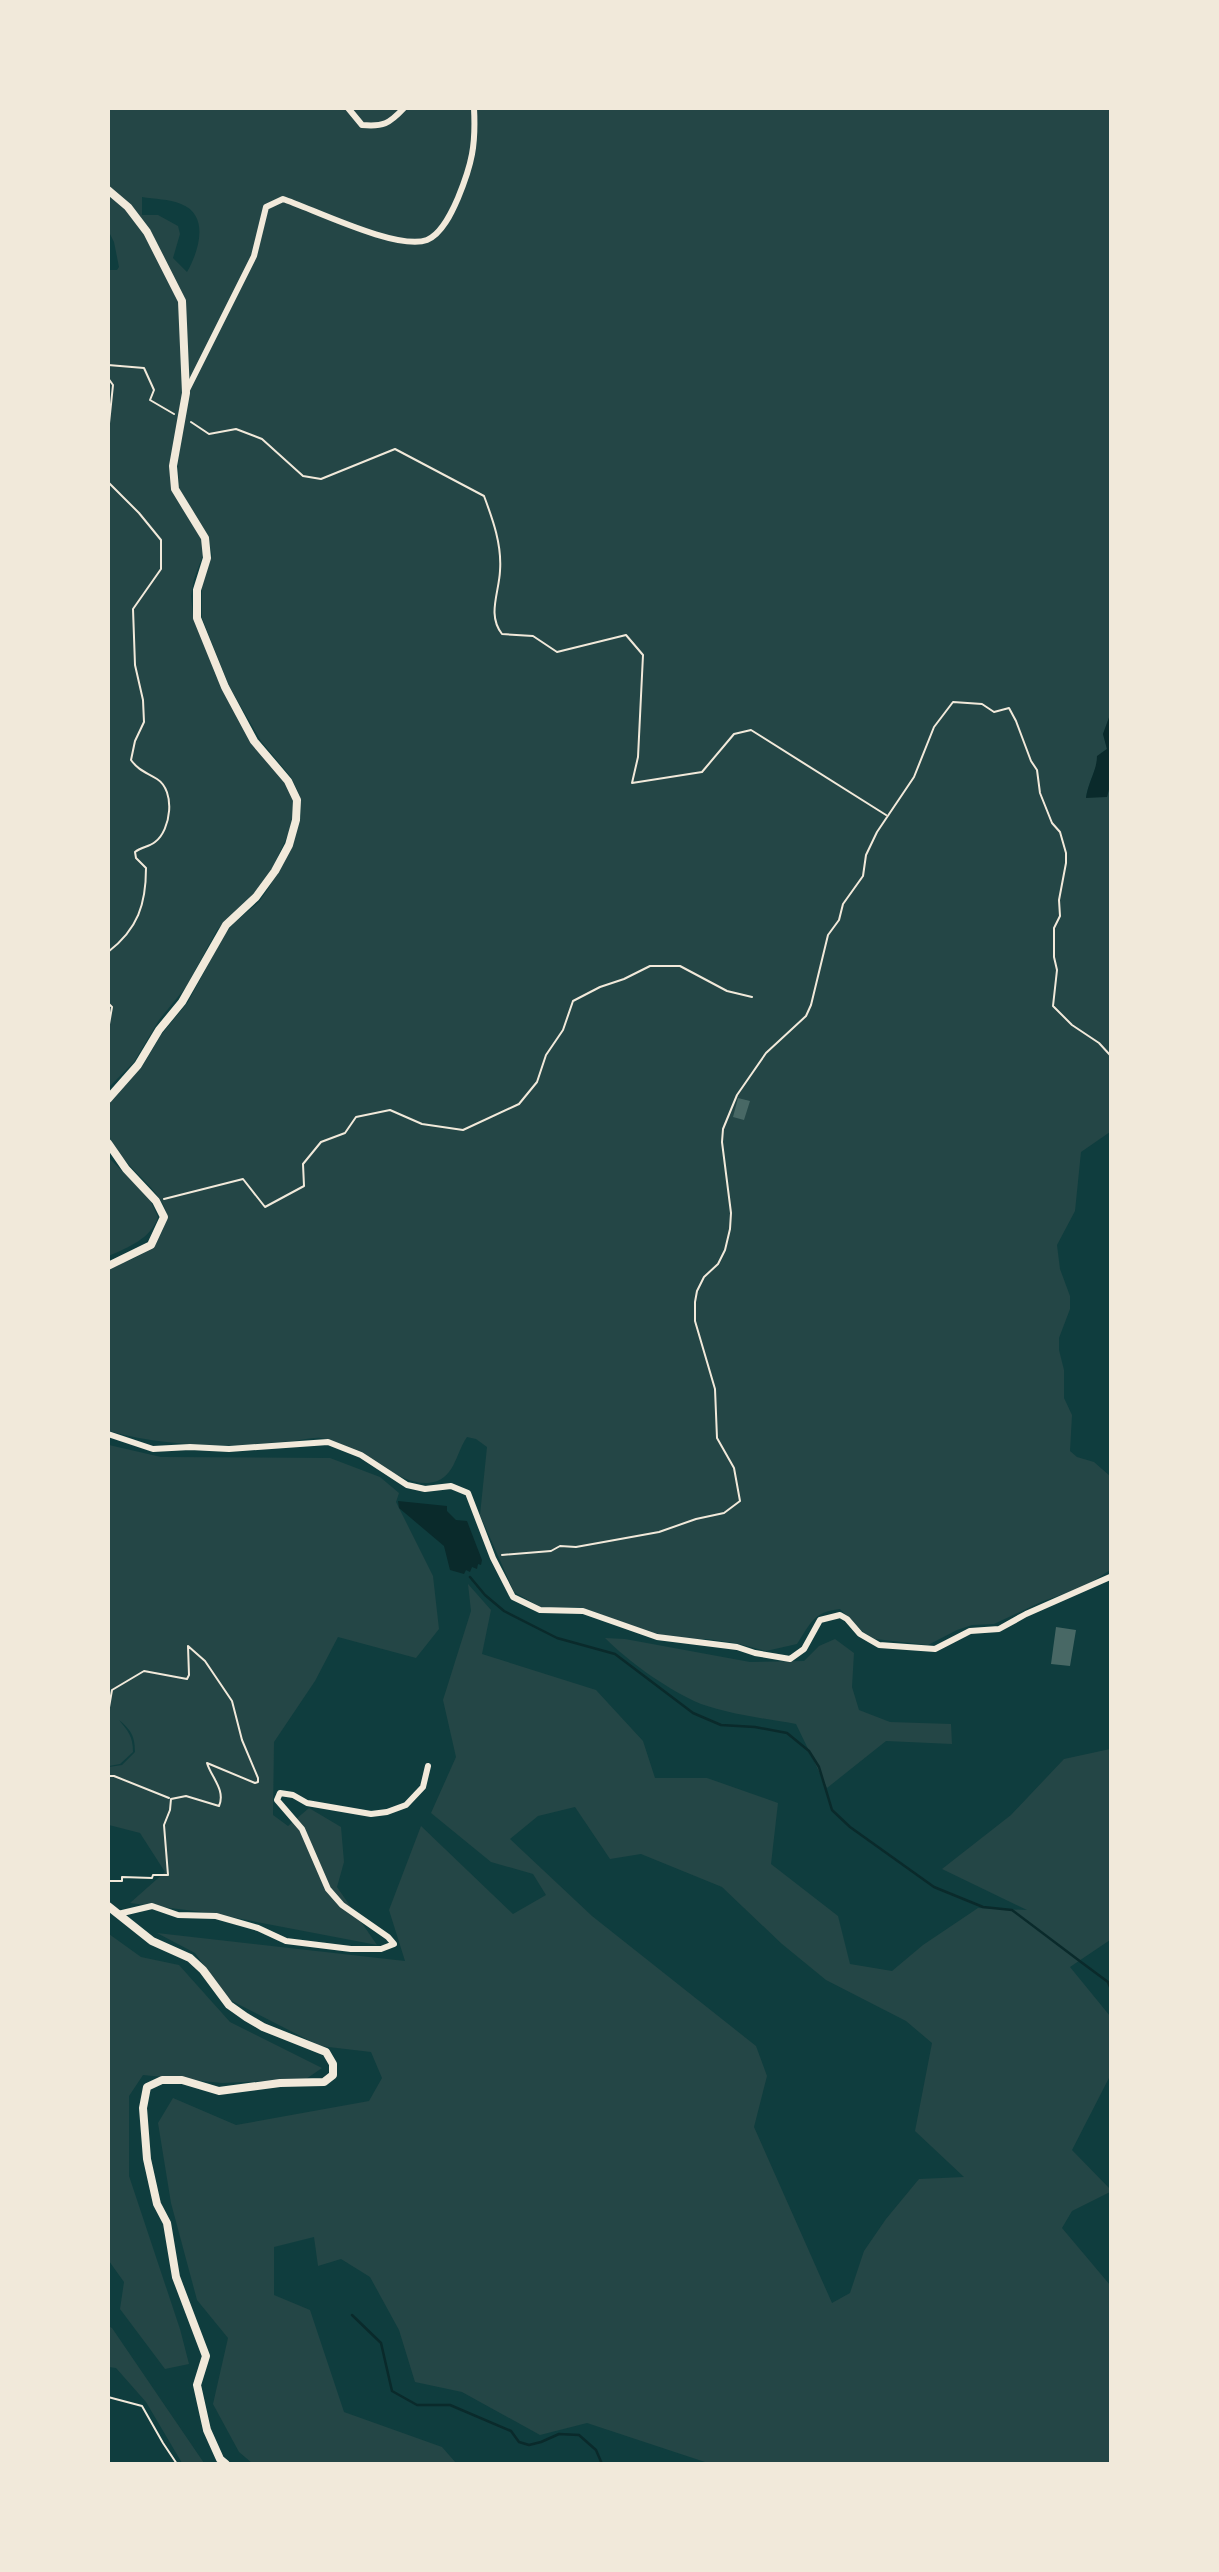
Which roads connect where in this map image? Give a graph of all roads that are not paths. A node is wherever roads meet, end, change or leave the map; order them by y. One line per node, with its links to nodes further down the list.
1 (348, 108): 2 (street)
2 (404, 108)
3 (474, 108): 5 (street)
4 (108, 190): 5 (street)
5 (186, 393): 6 (street)
6 (108, 1099)
7 (108, 1143): 8 (street)
8 (108, 1266)
9 (108, 1434): 10 (street)
10 (1111, 1577)
11 (428, 1766): 13 (street)
12 (108, 1906): 13 (street)
13 (118, 1914): 14 (street)
14 (226, 2463)

